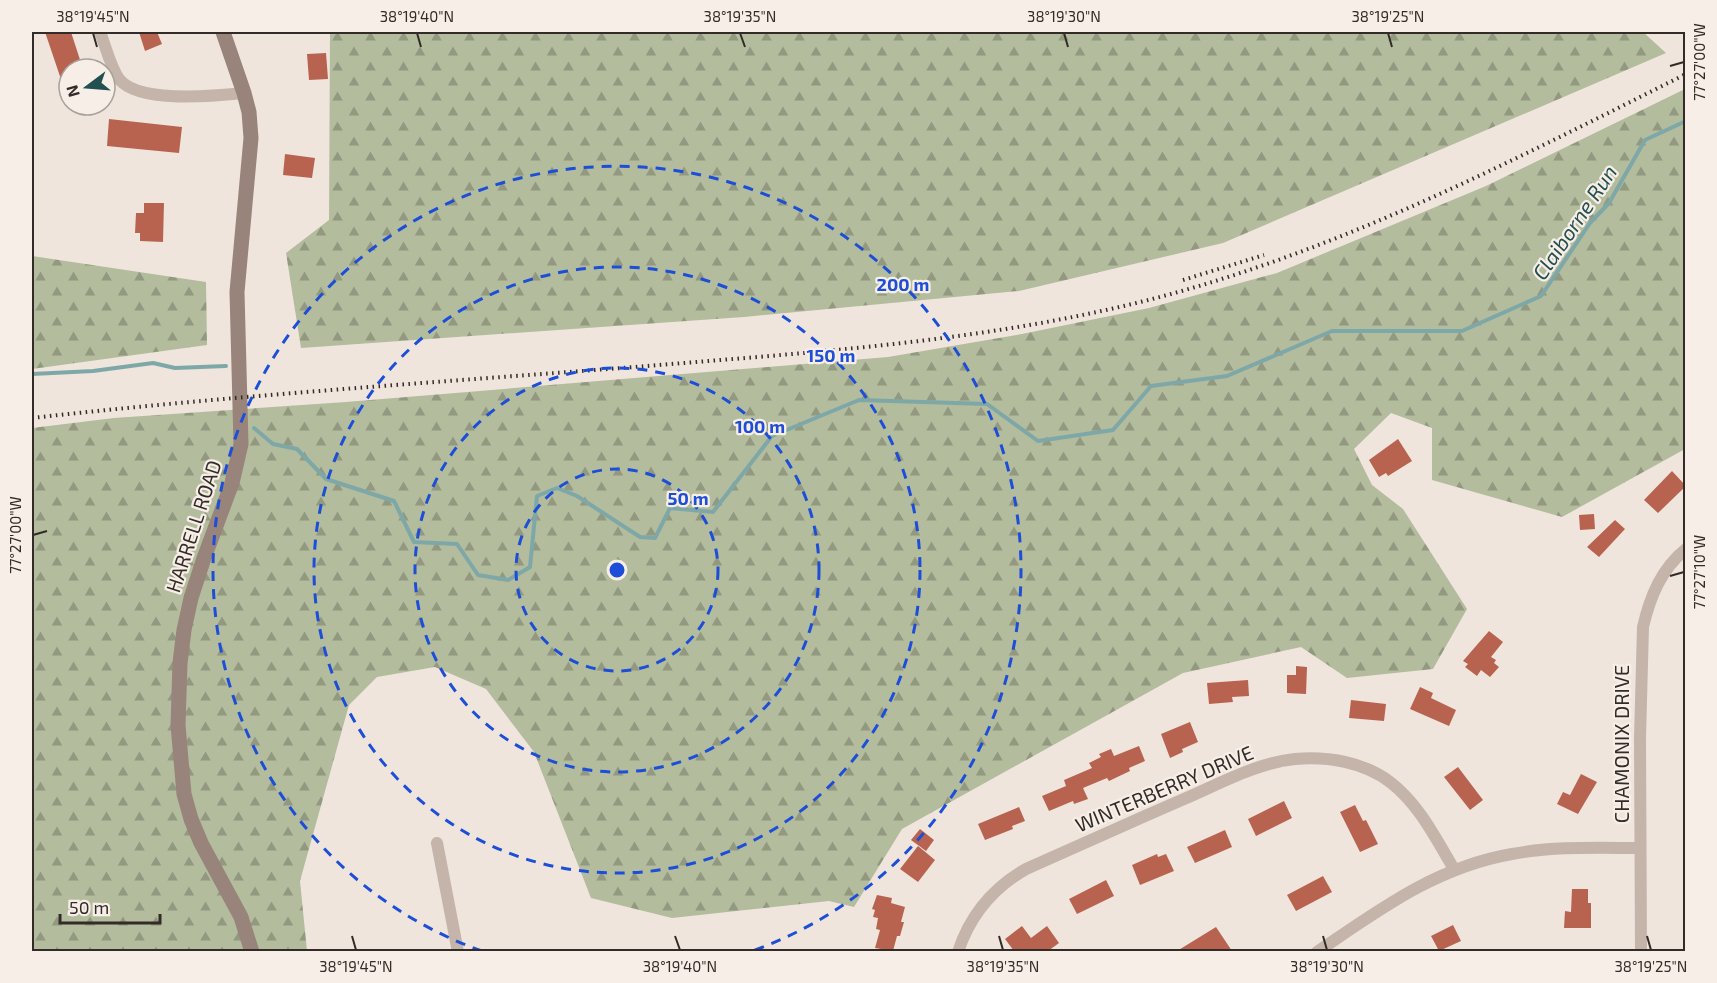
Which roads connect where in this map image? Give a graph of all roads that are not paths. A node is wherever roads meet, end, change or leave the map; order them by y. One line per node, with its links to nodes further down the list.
1 (100, 32): 3 (street)
2 (223, 32): 3 (street, HARRELL ROAD)
3 (244, 93): 8 (street, HARRELL ROAD)
4 (1686, 549): 6 (street, CHAMONIX DRIVE)
5 (437, 843): 9 (street)
6 (1640, 848): 7 (street); 12 (street, CHAMONIX DRIVE)
7 (1454, 869): 10 (street, WINTERBERRY DRIVE); 11 (street)
8 (252, 951)
9 (458, 951)
10 (958, 951)
11 (1317, 951)
12 (1641, 951)

